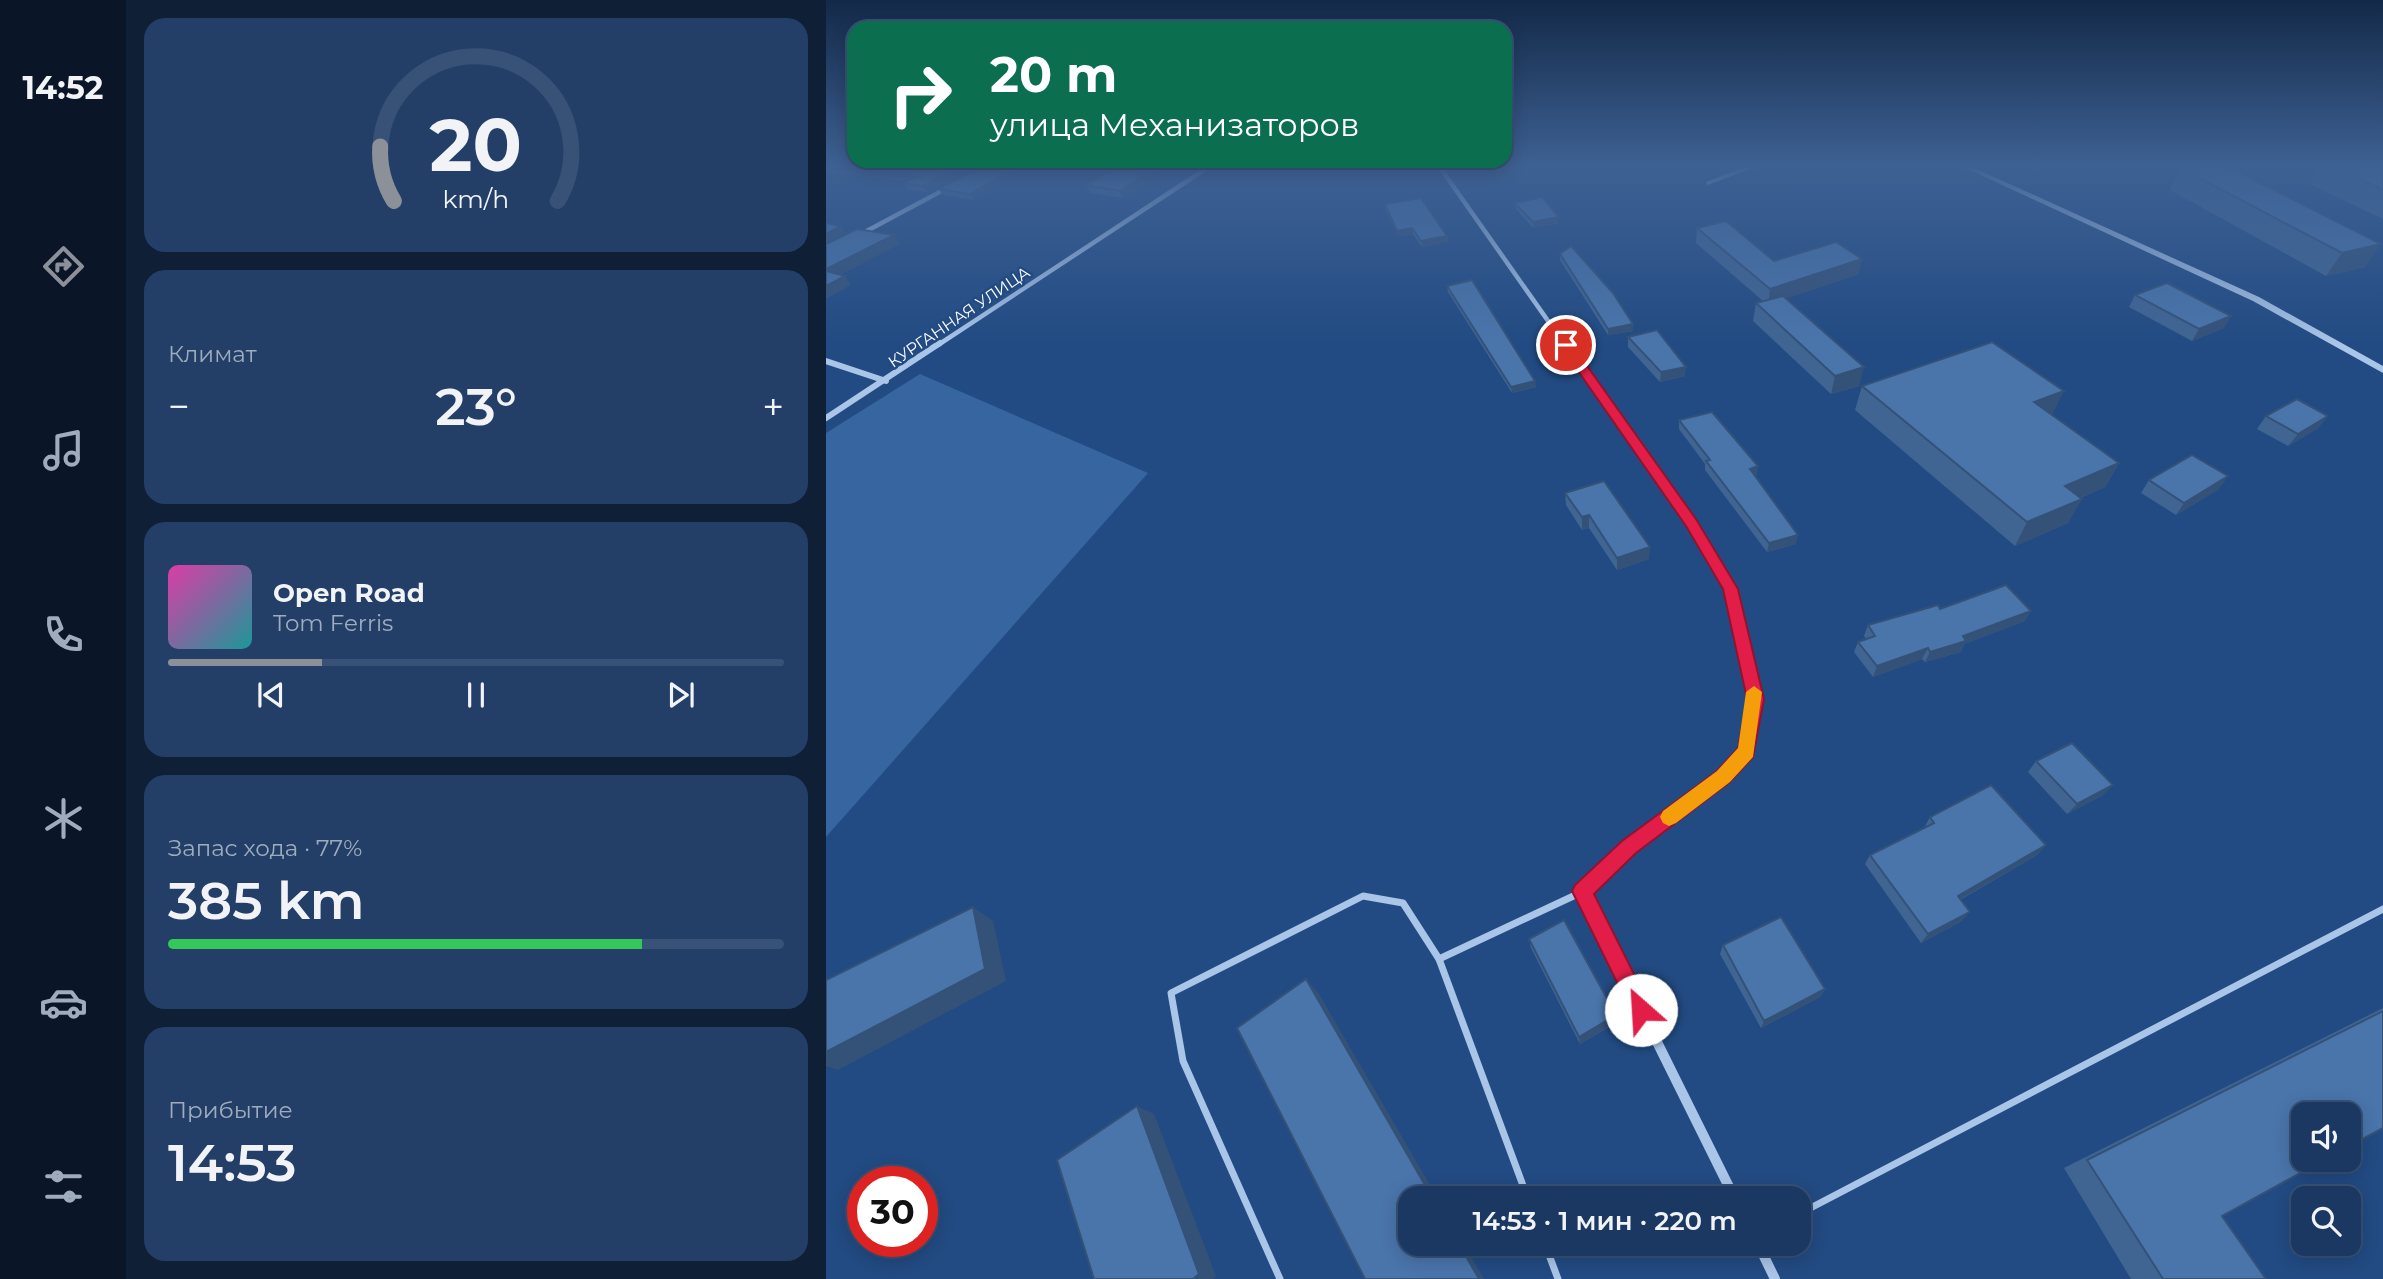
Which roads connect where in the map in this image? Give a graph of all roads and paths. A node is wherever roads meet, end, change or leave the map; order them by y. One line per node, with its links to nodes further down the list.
1 (877, 226): 5 (street)
2 (1120, 226): 8 (street, КУРГАННАЯ УЛИЦА)
3 (1481, 226): 10 (street)
4 (2095, 226): 7 (street)
5 (850, 240)
6 (826, 360): 8 (street)
7 (2383, 370)
8 (886, 381): 9 (street, КУРГАННАЯ УЛИЦА)
9 (826, 418)
10 (1582, 891): 12 (lane); 14 (street)
11 (2383, 909): 15 (lane)
12 (1439, 959): 13 (lane); 18 (lane)
13 (1523, 1186)
14 (1729, 1186)
15 (1811, 1208)
16 (1549, 1256): 19 (lane)
17 (1764, 1256): 20 (street)
18 (1280, 1279)
19 (1558, 1279)
20 (1775, 1279)

